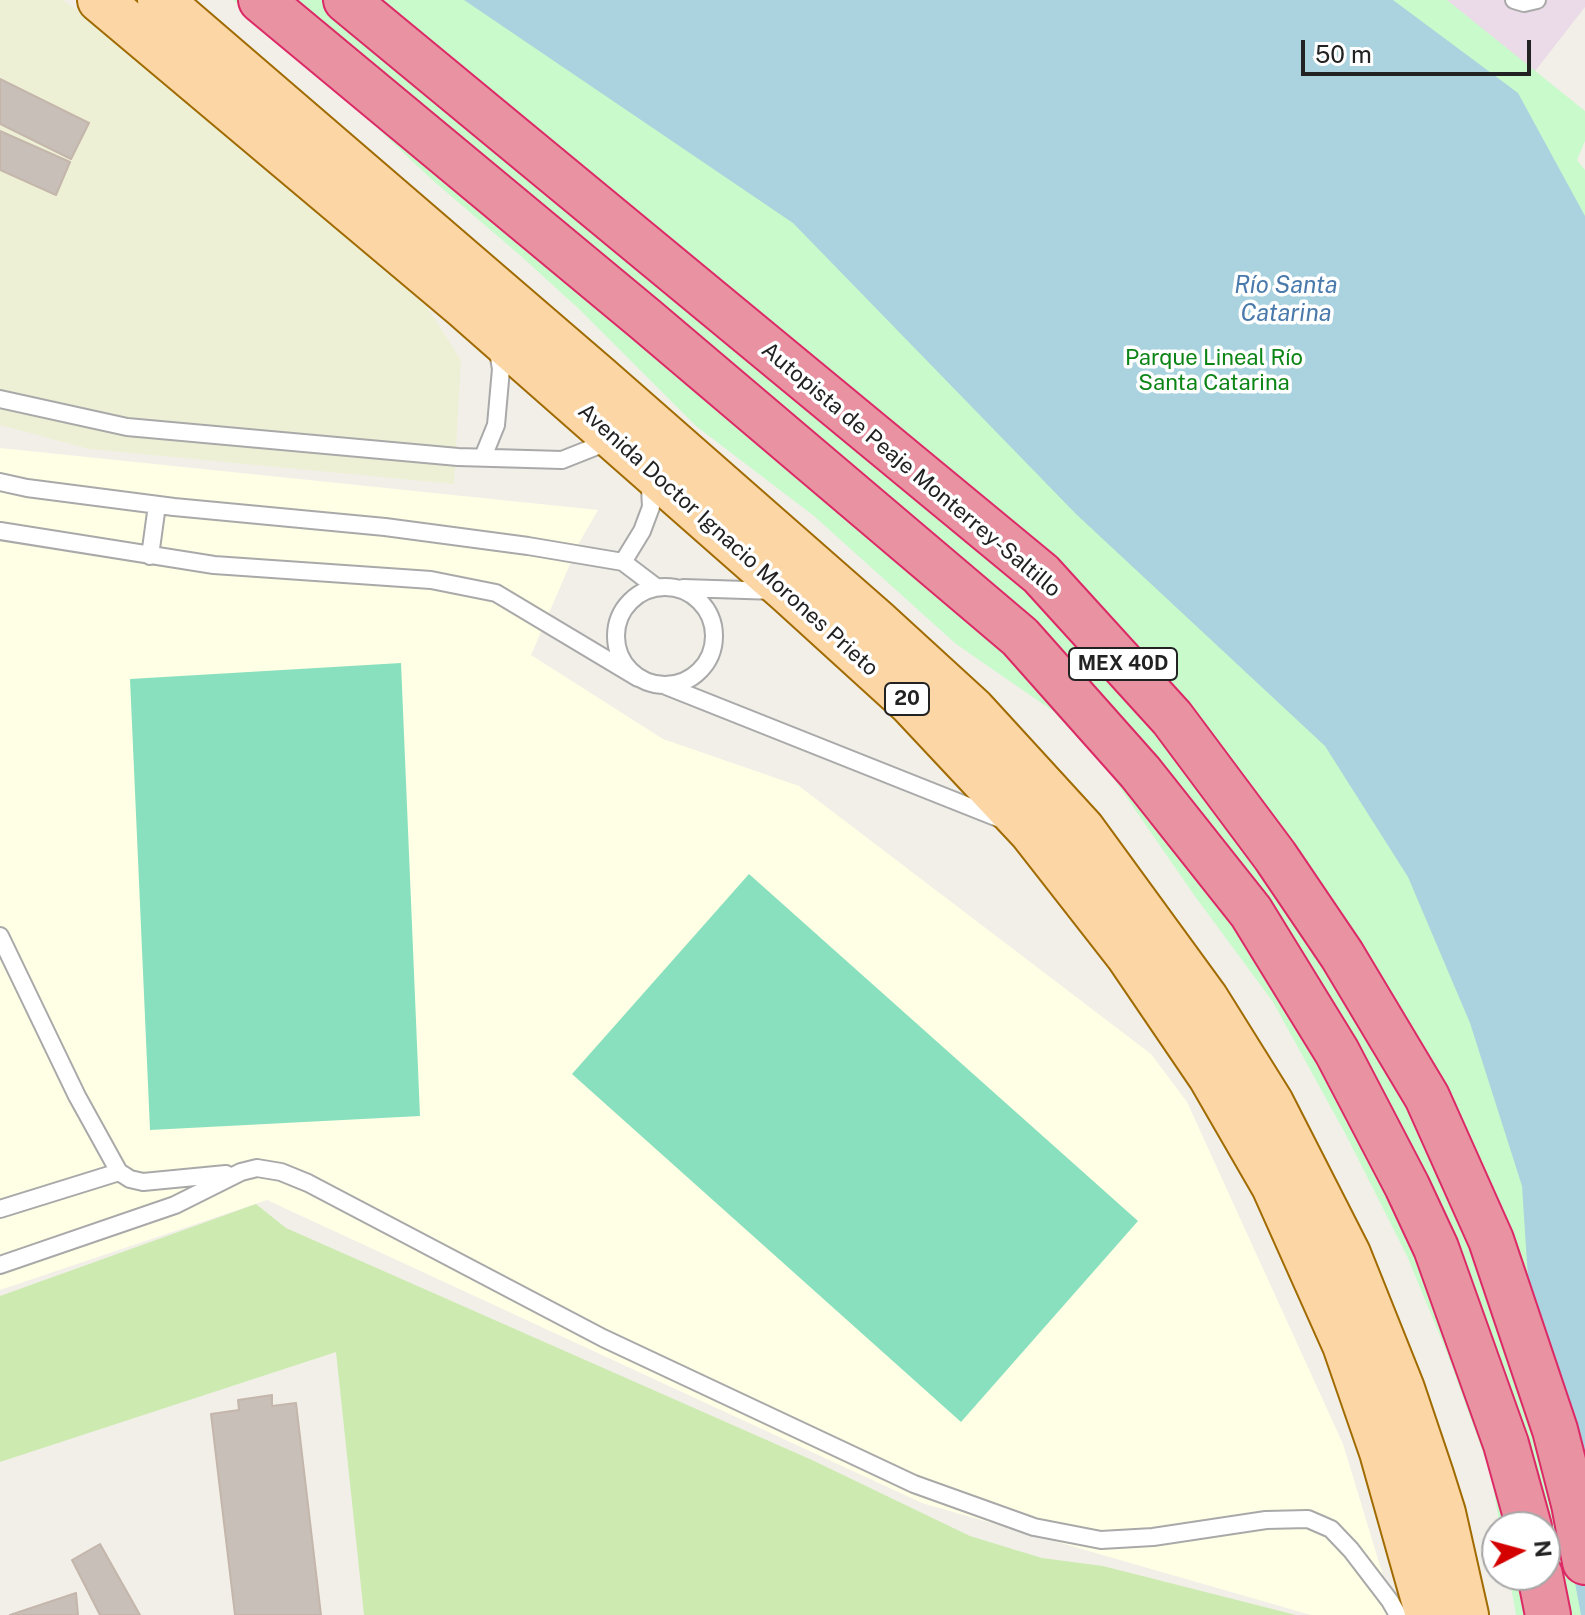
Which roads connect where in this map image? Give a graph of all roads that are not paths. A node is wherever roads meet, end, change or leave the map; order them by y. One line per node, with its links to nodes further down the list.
1 (100, 0): 7 (main road, Avenida Doctor Ignacio Morones Prieto / 20)
2 (160, 0): 32 (main road, Avenida Doctor Ignacio Morones Prieto / 20)
3 (261, 0): 27 (highway, MEX 40D)
4 (346, 0): 28 (highway, Autopista de Peaje Monterrey-Saltillo / MEX 40D)
5 (1514, 0): 6 (lane)
6 (1537, 0)
7 (495, 333): 9 (main road, Avenida Doctor Ignacio Morones Prieto / 20); 10 (lane)
8 (0, 399): 10 (lane)
9 (625, 448): 10 (lane); 15 (lane); 18 (main road, Avenida Doctor Ignacio Morones Prieto / 20)
10 (483, 457)
11 (0, 482): 12 (lane)
12 (157, 505): 14 (lane); 15 (lane)
13 (0, 531): 14 (lane)
14 (150, 556): 19 (lane)
15 (623, 562): 16 (lane)
16 (656, 587): 17 (lane); 19 (lane)
17 (675, 587): 18 (lane); 20 (lane)
18 (789, 592): 21 (main road, Avenida Doctor Ignacio Morones Prieto / 20)
19 (638, 678): 20 (lane)
20 (666, 686): 21 (lane)
21 (1031, 831): 31 (main road, Avenida Doctor Ignacio Morones Prieto / 20)
22 (0, 936): 23 (lane)
23 (119, 1172): 24 (lane); 25 (lane)
24 (241, 1172): 26 (lane); 30 (lane)
25 (0, 1209)
26 (0, 1265)
27 (1525, 1511)
28 (1585, 1562)
29 (1543, 1591): 33 (highway)
30 (1398, 1615)
31 (1428, 1615)
32 (1466, 1615)
33 (1548, 1615)

